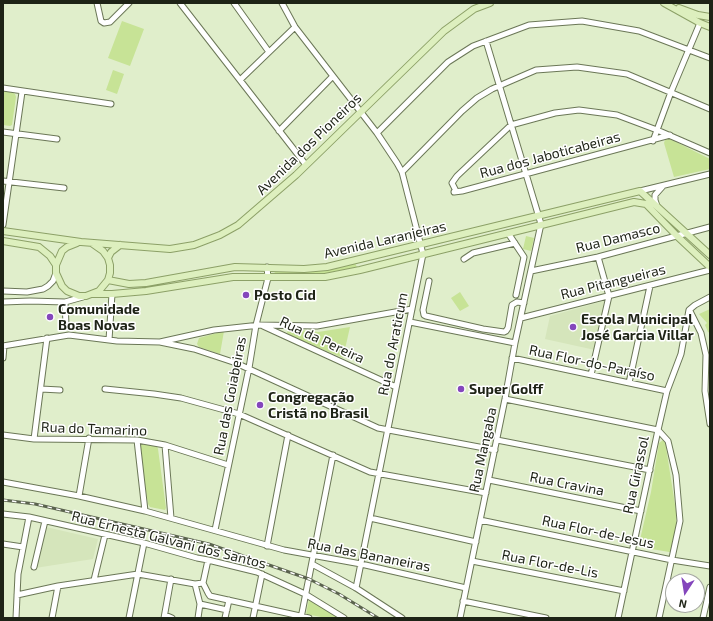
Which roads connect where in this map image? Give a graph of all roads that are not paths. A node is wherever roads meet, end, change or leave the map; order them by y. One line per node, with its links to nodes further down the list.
1 (97, 3): 2 (street)
2 (129, 3)
3 (180, 3): 17 (street)
4 (234, 3): 14 (street)
5 (282, 3): 10 (street, Rua do Araticum)
6 (490, 3): 24 (main road, Avenida dos Pioneiros)
7 (664, 3): 8 (main road); 9 (main road)
8 (709, 17): 9 (main road)
9 (700, 24): 11 (main road); 13 (street)
10 (295, 27): 14 (street); 16 (street, Rua do Araticum)
11 (710, 27)
12 (486, 41): 13 (street); 18 (street, Rua Mangaba); 29 (street)
13 (689, 49): 15 (street); 21 (street)
14 (269, 52): 17 (street)
15 (710, 58)
16 (333, 76): 24 (street, Rua do Araticum); 27 (street)
17 (240, 80): 27 (street)
18 (499, 85): 21 (street); 25 (street, Rua Mangaba); 36 (street)
19 (3, 88): 20 (street)
20 (22, 92): 22 (street); 30 (street)
21 (671, 92): 23 (street); 26 (street)
22 (112, 104)
23 (710, 109)
24 (360, 111): 29 (street, Rua do Araticum); 35 (main road, Avenida dos Pioneiros)
25 (511, 125): 26 (street); 37 (street, Rua Mangaba); 37 (street, Rua dos Jaboticabeiras)
26 (657, 130): 31 (street); 33 (street)
27 (279, 131): 35 (street)
28 (3, 132): 30 (street)
29 (377, 133): 36 (street, Rua do Araticum)
30 (16, 134): 32 (street); 40 (street)
31 (670, 135): 33 (street, Rua dos Jaboticabeiras); 34 (street)
32 (57, 139)
33 (653, 140): 37 (street, Rua dos Jaboticabeiras)
34 (710, 153)
35 (306, 165): 57 (main road, Avenida dos Pioneiros)
36 (402, 172): 58 (street, Rua do Araticum)
37 (526, 173): 45 (street, Rua Mangaba)
38 (710, 174): 41 (street, Avenida Laranjeiras)
39 (3, 181): 40 (street)
40 (9, 182): 42 (street); 47 (street)
41 (663, 185): 43 (street, Avenida Laranjeiras); 44 (street)
42 (64, 188)
43 (640, 191): 44 (main road); 45 (main road, Avenida Laranjeiras)
44 (657, 206): 51 (main road)
45 (539, 216): 46 (street, Rua Mangaba); 58 (main road, Avenida Laranjeiras)
46 (541, 224): 50 (main road, Avenida Laranjeiras); 52 (main road, Avenida Laranjeiras); 67 (street, Rua Mangaba)
47 (3, 225)
48 (710, 227): 51 (street, Rua Damasco)
49 (3, 231): 54 (main road, Avenida dos Pioneiros)
50 (508, 233): 56 (street); 59 (main road, Avenida Laranjeiras)
51 (686, 234): 52 (street, Rua Damasco); 60 (main road)
52 (677, 236): 61 (street, Rua Damasco); 66 (main road)
53 (3, 241): 64 (main road)
54 (81, 242): 55 (main road, Avenida dos Pioneiros); 64 (main road)
55 (88, 242): 57 (main road, Avenida dos Pioneiros); 62 (main road)
56 (515, 243): 63 (street); 76 (street)
57 (120, 245): 62 (main road)
58 (421, 245): 59 (street, Rua do Araticum); 65 (main road, Avenida Laranjeiras)
59 (423, 254): 69 (main road, Avenida Laranjeiras); 83 (street, Rua do Araticum)
60 (710, 255)
61 (598, 257): 67 (street, Rua Damasco); 78 (street)
62 (108, 258): 70 (main road)
63 (464, 259)
64 (56, 264): 68 (main road)
65 (267, 267): 69 (street, Rua das Goiabeiras); 70 (main road, Avenida Laranjeiras)
66 (710, 269): 72 (street, Rua Pitangueiras)
67 (531, 271): 82 (street, Rua Mangaba)
68 (56, 273): 73 (street); 77 (main road)
69 (268, 278): 75 (main road, Avenida Laranjeiras); 88 (street, Rua das Goiabeiras)
70 (108, 280): 74 (main road)
71 (429, 281): 82 (street)
72 (650, 286): 78 (street, Rua Pitangueiras); 98 (street)
73 (3, 291)
74 (93, 294): 75 (main road, Avenida Laranjeiras); 77 (main road)
75 (112, 294): 90 (street)
76 (516, 295)
77 (86, 296): 81 (street)
78 (609, 296): 85 (street, Rua Pitangueiras); 97 (street)
79 (710, 297): 84 (street)
80 (3, 302): 81 (street)
81 (65, 302): 87 (street)
82 (524, 303): 85 (street, Rua Mangaba)
83 (412, 309): 86 (street, Rua do Araticum); 88 (street)
84 (690, 310): 103 (street, Rua Girassol); 106 (street)
85 (521, 318): 92 (street, Rua Mangaba)
86 (410, 322): 92 (street); 99 (street, Rua do Araticum)
87 (66, 325)
88 (258, 325): 91 (street); 96 (street, Rua das Goiabeiras); 99 (street, Rua da Pereira)
89 (47, 338): 90 (street); 93 (street); 100 (street)
90 (109, 340): 91 (street)
91 (160, 342): 96 (street)
92 (515, 343): 95 (street, Rua Mangaba)
93 (4, 346): 94 (street)
94 (3, 358)
95 (512, 358): 97 (street, Rua Flor-do-Paraíso); 104 (street, Rua Mangaba)
96 (249, 368): 105 (street, Rua das Goiabeiras); 107 (street)
97 (591, 375): 98 (street, Rua Flor-do-Paraíso)
98 (629, 383): 103 (street, Rua Flor-do-Paraíso)
99 (396, 387): 107 (street, Rua do Araticum)
100 (41, 389): 102 (street); 112 (street)
101 (105, 389): 105 (street)
102 (60, 390)
103 (667, 392): 108 (street, Rua Girassol)
104 (506, 399): 108 (street); 114 (street, Rua Mangaba)
105 (239, 414): 110 (street); 118 (street, Rua das Goiabeiras)
106 (710, 424)
107 (388, 429): 116 (street); 120 (street, Rua do Araticum)
108 (658, 430): 119 (street, Rua Girassol); 143 (street)
109 (3, 435): 112 (street, Rua do Tamarino)
110 (288, 435): 117 (street); 138 (street)
111 (89, 438): 112 (street, Rua do Tamarino); 113 (street, Rua do Tamarino); 124 (street)
112 (34, 439)
113 (137, 440): 115 (street, Rua do Tamarino); 125 (street)
114 (497, 440): 116 (street, Rua Mangaba); 119 (street)
115 (165, 445): 118 (street, Rua do Tamarino); 129 (street)
116 (495, 450): 121 (street, Rua Mangaba)
117 (333, 455): 120 (street); 141 (street)
118 (228, 465): 133 (street, Rua das Goiabeiras)
119 (650, 470): 126 (street, Rua Girassol)
120 (380, 473): 123 (street); 130 (street, Rua do Araticum)
121 (489, 480): 123 (street, Rua Mangaba); 126 (street, Rua Cravina)
122 (3, 482): 124 (street, Rua das Bananeiras)
123 (486, 493): 131 (street, Rua Mangaba)
124 (79, 496): 125 (street, Rua das Bananeiras)
125 (145, 511): 129 (street, Rua das Bananeiras)
126 (641, 511): 140 (street, Rua Girassol)
127 (3, 514): 128 (street, Rua Ernesta Galvani dos Santos)
128 (29, 517): 132 (street, Rua Ernesta Galvani dos Santos); 139 (street)
129 (171, 518): 133 (street, Rua das Bananeiras)
130 (370, 518): 135 (street); 146 (street, Rua do Araticum)
131 (480, 520): 135 (street, Rua Mangaba); 140 (street, Rua Flor-de-Jesus)
132 (45, 521): 134 (street, Rua Ernesta Galvani dos Santos); 148 (street)
133 (215, 530): 138 (street, Rua das Bananeiras)
134 (105, 535): 136 (street, Rua Ernesta Galvani dos Santos); 152 (street)
135 (476, 542): 144 (street, Rua Mangaba)
136 (144, 543): 142 (street, Rua Ernesta Galvani dos Santos); 149 (street)
137 (3, 544): 139 (street)
138 (267, 546): 141 (street, Rua das Bananeiras)
139 (23, 547): 161 (street)
140 (632, 551): 143 (street, Rua Flor-de-Jesus); 159 (street, Rua Girassol)
141 (314, 556): 145 (street); 146 (street, Rua das Bananeiras)
142 (208, 560): 150 (street, Rua Ernesta Galvani dos Santos); 153 (street)
143 (672, 560): 147 (street, Rua Flor-de-Jesus); 182 (street)
144 (472, 561): 158 (street, Rua Mangaba); 159 (street, Rua Flor-de-Lis)
145 (312, 564): 157 (street); 160 (street)
146 (361, 564): 157 (street, Rua do Araticum); 158 (street, Rua das Bananeiras)
147 (710, 566)
148 (34, 567)
149 (138, 574): 151 (street); 152 (street); 171 (street)
150 (262, 574): 160 (street, Rua Ernesta Galvani dos Santos); 165 (street)
151 (171, 579): 154 (street); 167 (street)
152 (94, 580): 155 (street)
153 (203, 582): 154 (street); 162 (street)
154 (195, 584): 164 (street)
155 (58, 586): 161 (street); 170 (street)
156 (710, 587): 183 (street)
157 (356, 588): 178 (street)
158 (466, 588): 163 (street, Rua Mangaba)
159 (624, 591): 181 (street, Rua Girassol)
160 (305, 594): 168 (street); 177 (street, Rua Ernesta Galvani dos Santos)
161 (17, 595): 169 (street)
162 (229, 600): 165 (street); 166 (street)
163 (463, 602): 179 (street, Rua Mangaba); 180 (street)
164 (200, 604): 166 (street); 173 (street)
165 (255, 606): 168 (street); 175 (street)
166 (227, 610): 174 (street)
167 (164, 617): 172 (street)
168 (301, 617): 176 (street)
169 (16, 618)
170 (52, 618)
171 (129, 618)
172 (172, 618)
173 (198, 618)
174 (225, 618)
175 (253, 618)
176 (309, 618)
177 (344, 618)
178 (402, 618)
179 (460, 618)
180 (546, 618)
181 (618, 618)
182 (659, 618)
183 (703, 618)

